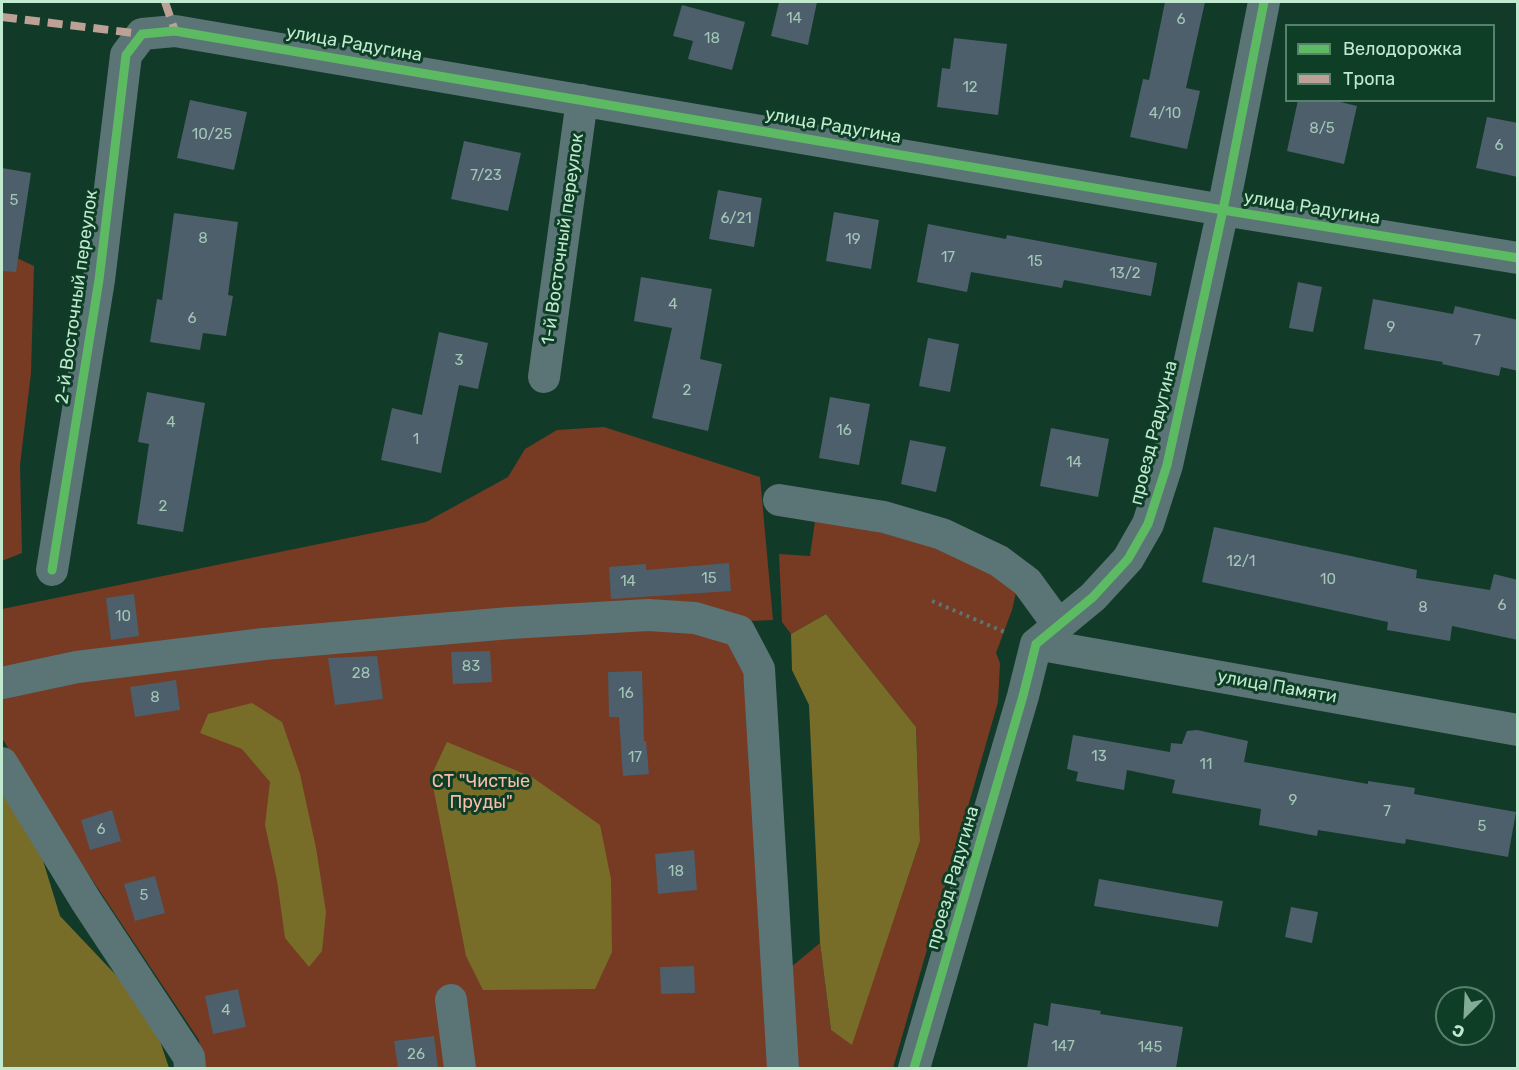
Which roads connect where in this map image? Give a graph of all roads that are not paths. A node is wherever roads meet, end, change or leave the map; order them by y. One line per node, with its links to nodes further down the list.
1 (1264, 2): 4 (street, проезд Радугина)
2 (142, 34): 3 (street, улица Радугина); 8 (street, 2-й Восточный переулок)
3 (582, 100): 4 (street, улица Радугина); 6 (street, 1-й Восточный переулок)
4 (1223, 210): 5 (street, улица Радугина); 9 (street, проезд Радугина)
5 (1518, 258)
6 (544, 377)
7 (779, 500): 9 (street)
8 (52, 570)
9 (1047, 635): 11 (street, улица Памяти); 17 (street, проезд Радугина)
10 (2, 683): 16 (street)
11 (1518, 729)
12 (2, 763): 14 (street)
13 (451, 1000): 15 (street)
14 (190, 1068)
15 (460, 1068)
16 (783, 1068)
17 (914, 1068)

